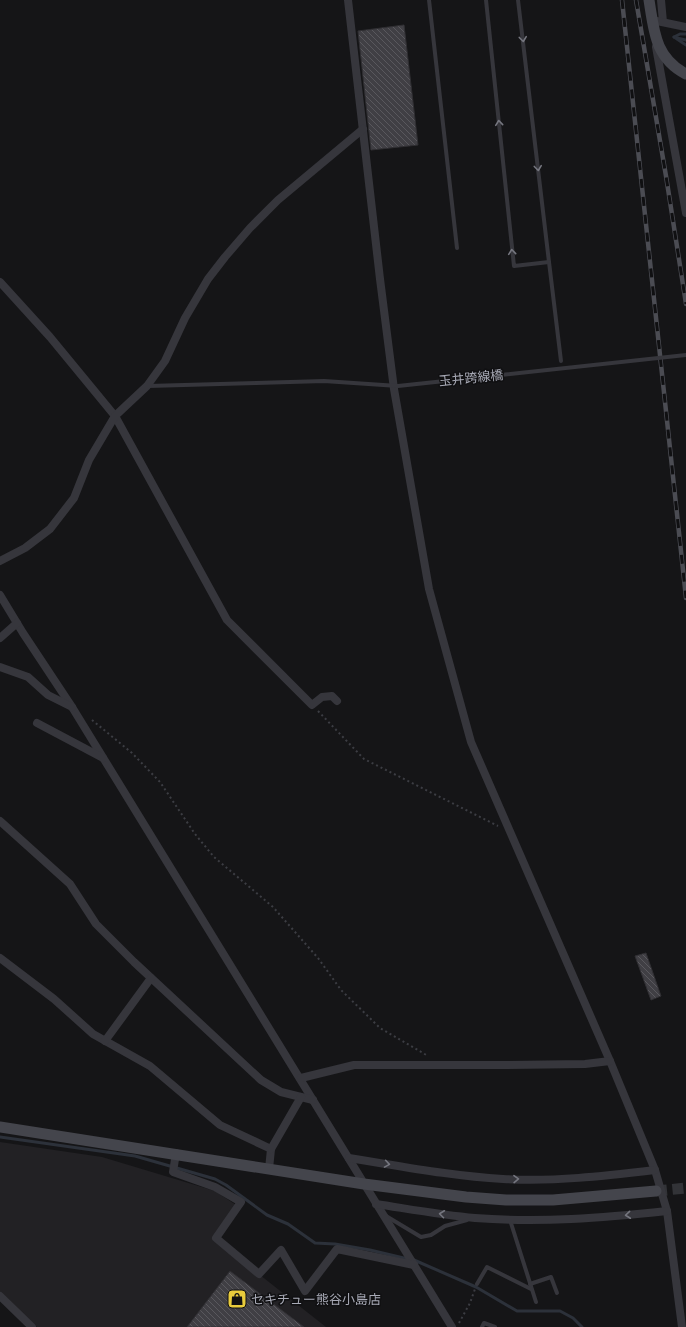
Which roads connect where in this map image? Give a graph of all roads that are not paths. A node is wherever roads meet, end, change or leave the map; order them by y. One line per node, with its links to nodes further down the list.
1 (348, 0): 11 (street)
2 (429, 0): 13 (lane)
3 (486, 0): 14 (lane, one-way to 3)
4 (518, 0): 14 (lane, one-way to 14)
5 (650, 0): 7 (street)
6 (661, 0): 7 (street)
7 (658, 21): 8 (street); 9 (street)
8 (686, 27)
9 (655, 38): 10 (street); 12 (street)
10 (686, 74)
11 (363, 128): 18 (street); 33 (street)
12 (686, 213)
13 (457, 248)
14 (549, 262): 17 (lane)
15 (0, 282): 19 (street)
16 (686, 355): 18 (lane, 玉井跨線橋, bridge)
17 (561, 361)
18 (147, 386): 19 (street)
19 (115, 416): 20 (street); 25 (street)
20 (0, 561)
21 (0, 595): 22 (street)
22 (17, 624): 23 (street); 26 (street)
23 (0, 638)
24 (0, 667): 26 (street)
25 (338, 701)
26 (72, 707): 28 (street)
27 (37, 723): 28 (street)
28 (104, 759): 34 (street)
29 (0, 821): 31 (street)
30 (0, 958): 32 (street)
31 (151, 978): 32 (street); 35 (street)
32 (105, 1040): 38 (street)
33 (610, 1061): 34 (street); 42 (street)
34 (301, 1078): 36 (street)
35 (301, 1097): 36 (street); 38 (street)
36 (313, 1100): 40 (street)
37 (0, 1127): 39 (street)
38 (270, 1149): 41 (street)
39 (175, 1157): 41 (street); 50 (street)
40 (349, 1158): 42 (street, one-way to 42); 43 (street)
41 (269, 1168): 43 (street)
42 (655, 1170): 46 (street)
43 (364, 1184): 44 (street); 45 (street)
44 (656, 1191)
45 (376, 1204): 47 (street); 48 (street, one-way to 45)
46 (667, 1211): 49 (street, one-way to 49); 61 (street)
47 (382, 1213): 48 (lane); 50 (street)
48 (475, 1218): 49 (street)
49 (510, 1220): 52 (lane)
50 (413, 1265): 58 (street)
51 (477, 1284): 53 (lane)
52 (530, 1284): 53 (lane); 54 (lane)
53 (532, 1289): 56 (lane)
54 (557, 1293)
55 (0, 1296): 57 (street)
56 (536, 1302)
57 (32, 1327)
58 (452, 1327)
59 (482, 1327): 60 (lane)
60 (495, 1327)
61 (682, 1327)

